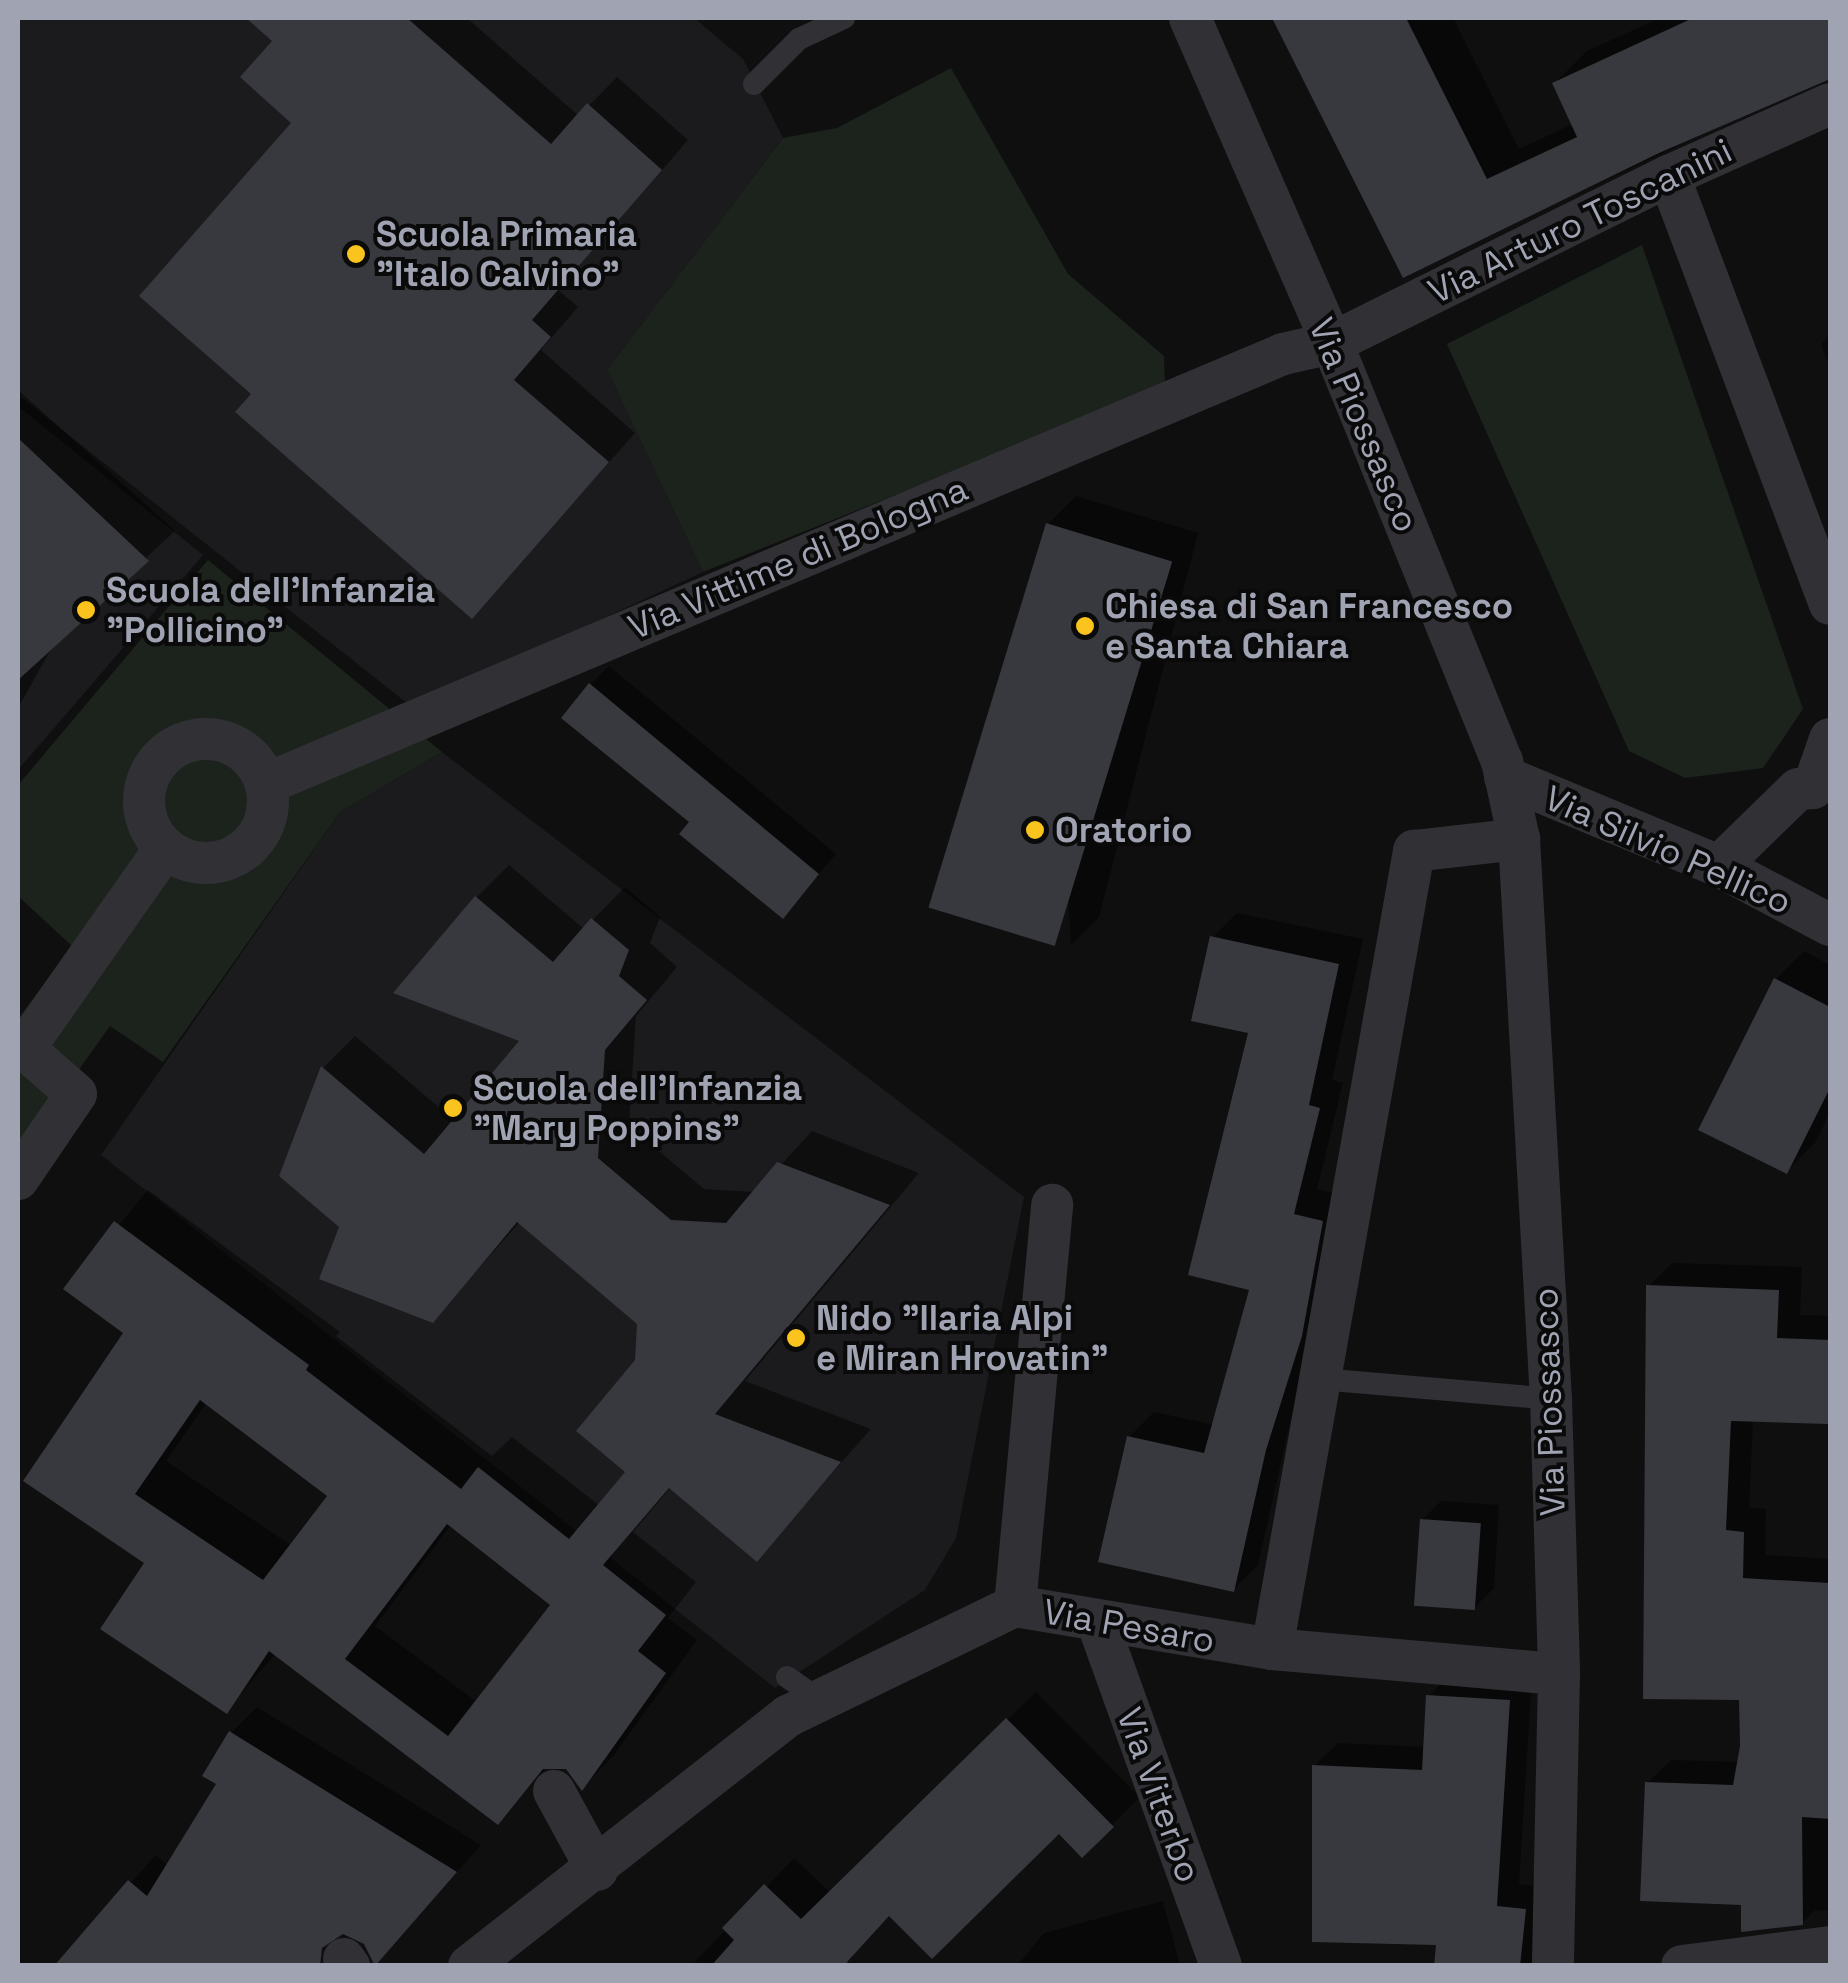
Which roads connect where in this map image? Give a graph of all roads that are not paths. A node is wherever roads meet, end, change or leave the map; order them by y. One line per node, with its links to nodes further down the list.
1 (844, 18): 3 (lane)
2 (1190, 18): 6 (street, Via Piossasco)
3 (754, 84)
4 (1830, 104): 5 (street, Via Arturo Toscanini)
5 (1669, 176): 6 (street, Via Arturo Toscanini); 7 (street)
6 (1332, 343): 9 (street, Via Piossasco); 10 (street, Via Vittime di Bologna)
7 (1830, 604)
8 (1830, 739): 11 (street)
9 (1505, 777): 12 (street, Via Piossasco); 14 (street, Via Silvio Pellico)
10 (268, 784): 13 (street); 13 (street)
11 (1822, 784): 14 (street)
12 (1519, 839): 19 (street); 20 (street, Via Piossasco)
13 (164, 850): 16 (street)
14 (1718, 866): 15 (street, Via Silvio Pellico)
15 (1830, 925)
16 (21, 1046): 17 (street)
17 (18, 1180)
18 (1052, 1205): 21 (street)
19 (1320, 1378): 20 (lane); 23 (street)
20 (1551, 1399): 24 (street, Via Piossasco)
21 (1015, 1606): 22 (street, Via Pesaro); 26 (street, Via Pesaro)
22 (1098, 1624): 23 (street, Via Pesaro); 29 (street, Via Viterbo)
23 (1272, 1649): 24 (street, Via Pesaro)
24 (1559, 1674): 30 (street, Via Piossasco)
25 (554, 1791): 26 (street)
26 (597, 1870): 28 (street, Via Pesaro)
27 (1830, 1947): 31 (street)
28 (469, 1966)
29 (1220, 1966)
30 (1553, 1966)
31 (1682, 1966)

